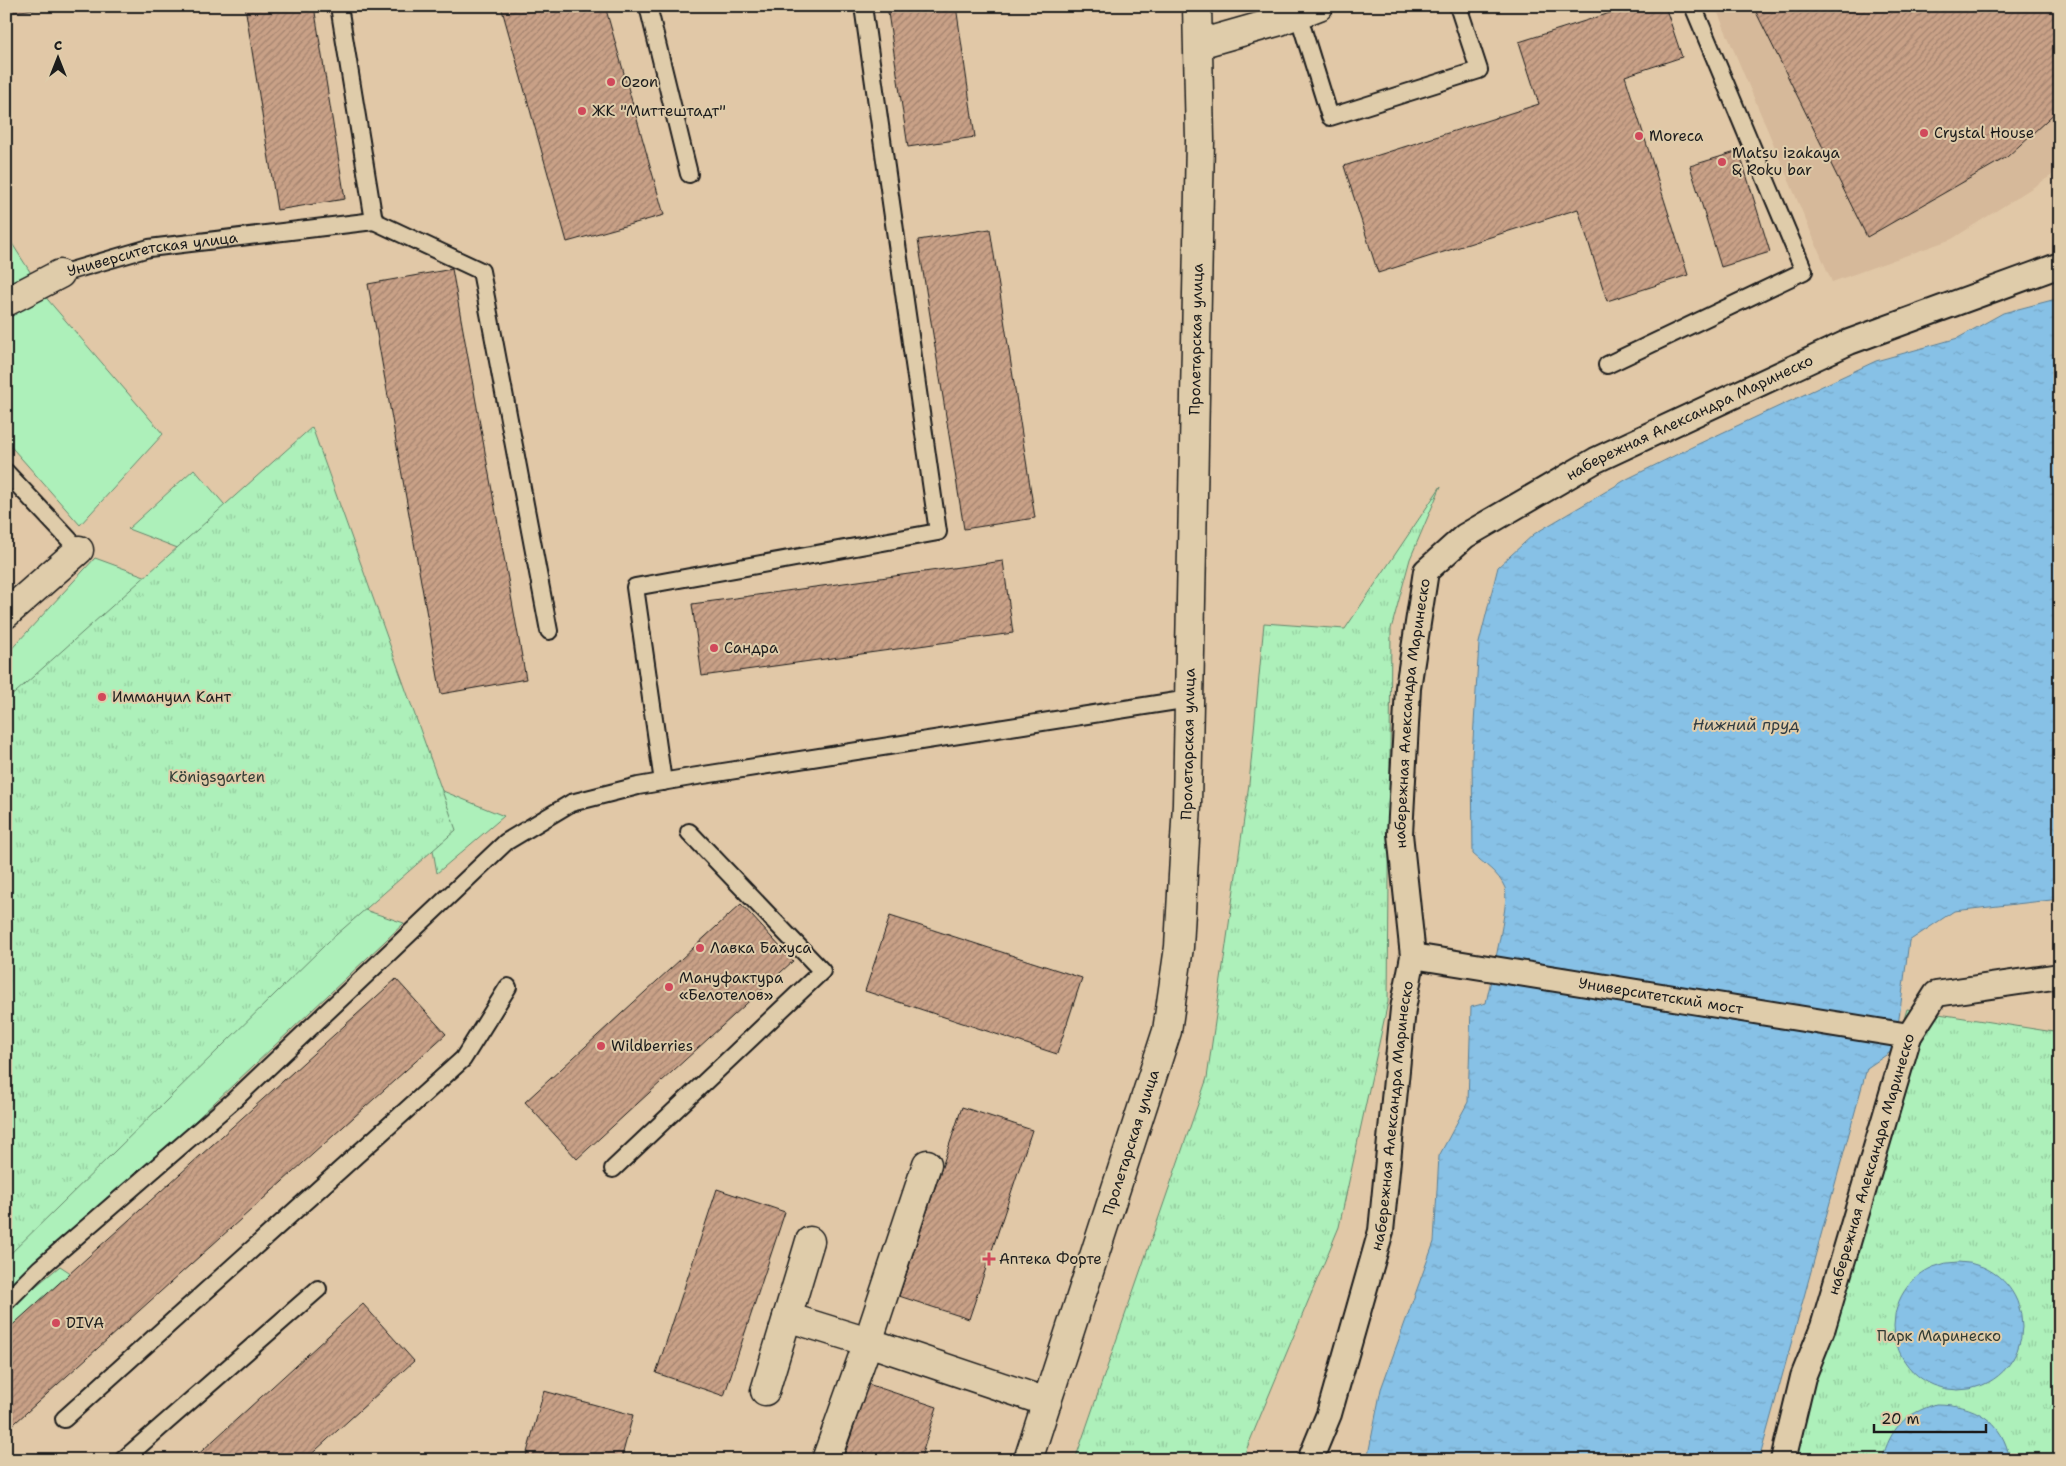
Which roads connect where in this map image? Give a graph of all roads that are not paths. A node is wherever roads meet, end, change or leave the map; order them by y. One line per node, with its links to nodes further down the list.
1 (339, 6): 10 (lane)
2 (648, 6): 9 (lane)
3 (864, 6): 20 (lane)
4 (1197, 6): 8 (main road, Пролетарская улица)
5 (1458, 6): 7 (lane)
6 (1693, 6): 14 (lane)
7 (1309, 10): 8 (main road)
8 (1199, 44): 19 (main road, Пролетарская улица)
9 (689, 174)
10 (374, 221): 12 (lane, Университетская улица); 18 (lane)
11 (2060, 265): 22 (street, набережная Александра Маринеско)
12 (60, 274): 13 (main road, Университетская улица)
13 (6, 302)
14 (1607, 365)
15 (6, 472): 16 (lane)
16 (79, 550): 17 (main road)
17 (6, 614)
18 (549, 631)
19 (1189, 699): 20 (lane); 34 (main road, Пролетарская улица)
20 (663, 782): 30 (lane)
21 (689, 832): 27 (lane)
22 (1413, 956): 25 (street, Университетский мост); 39 (street, набережная Александра Маринеско)
23 (2060, 976): 25 (street, набережная Александра Маринеско)
24 (508, 988): 35 (lane)
25 (1909, 1036): 40 (street, набережная Александра Маринеско)
26 (927, 1164): 32 (main road)
27 (613, 1169)
28 (810, 1241): 31 (main road)
29 (318, 1289): 36 (lane)
30 (6, 1302)
31 (787, 1317): 32 (main road); 33 (main road)
32 (868, 1342): 34 (main road); 37 (main road)
33 (765, 1390)
34 (1047, 1402): 38 (main road, Пролетарская улица)
35 (64, 1419)
36 (123, 1460)
37 (826, 1460)
38 (1028, 1460)
39 (1310, 1460)
40 (1783, 1460)

